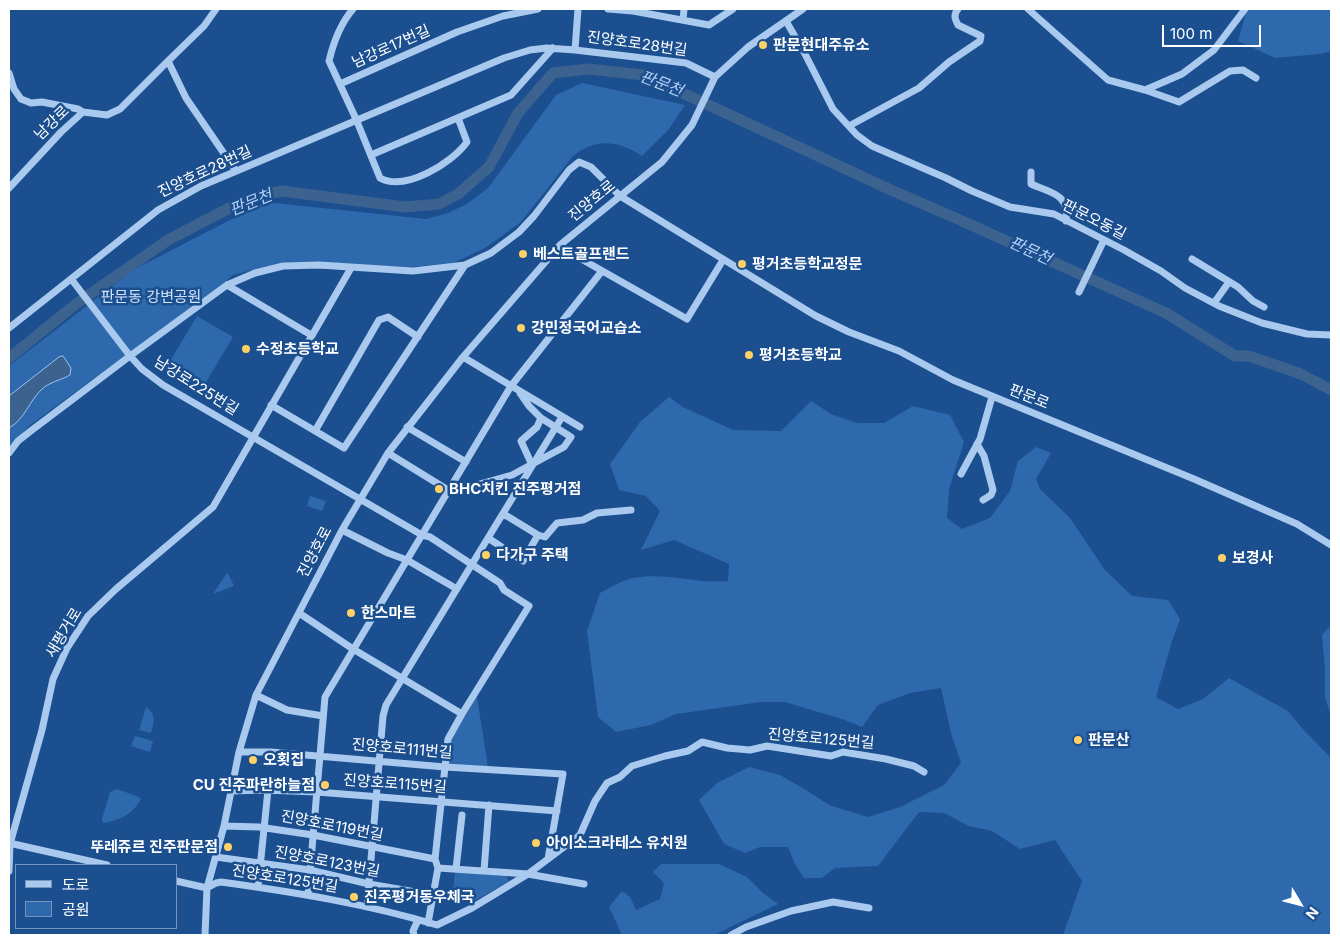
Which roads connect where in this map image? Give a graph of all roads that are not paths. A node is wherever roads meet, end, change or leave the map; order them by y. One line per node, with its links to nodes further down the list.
1 (216, 9): 17 (street, 남강로)
2 (353, 9): 21 (street)
3 (538, 9): 21 (street, 남강로17번길)
4 (578, 9): 16 (street)
5 (608, 9): 12 (street)
6 (684, 9): 13 (street)
7 (733, 9): 13 (street)
8 (803, 9): 14 (street, 진양호로)
9 (958, 9): 26 (street)
10 (1028, 9): 22 (street)
11 (1245, 9): 22 (street)
12 (633, 10): 13 (street)
13 (684, 20)
14 (786, 21): 20 (street, 진양호로); 26 (street, 판문오동길)
15 (553, 48): 16 (street, 진양호로28번길); 24 (street); 25 (street, 진양호로28번길)
16 (575, 50): 20 (street, 진양호로28번길)
17 (168, 61): 23 (street, 남강로); 28 (street)
18 (9, 73): 23 (street)
19 (1256, 78): 22 (street)
20 (713, 80): 31 (street, 진양호로)
21 (340, 84): 25 (street)
22 (1145, 90)
23 (82, 112): 30 (street, 남강로)
24 (458, 118): 27 (street); 27 (street)
25 (356, 120): 27 (street); 28 (street, 진양호로28번길)
26 (849, 126): 32 (street, 판문오동길)
27 (371, 155)
28 (236, 171): 41 (street, 진양호로28번길)
29 (1030, 172): 32 (street)
30 (9, 188)
31 (620, 196): 34 (street, 진양호로); 36 (street, 판문로); 37 (street, 판문로)
32 (1066, 221): 33 (street, 판문오동길)
33 (1104, 240): 43 (street); 44 (street, 판문오동길)
34 (560, 245): 39 (street); 51 (street, 진양호로)
35 (1192, 259): 40 (street)
36 (723, 260): 39 (street); 54 (street, 판문로)
37 (465, 265): 38 (street); 49 (street)
38 (351, 268): 42 (street); 47 (street, 새평거로)
39 (602, 271): 52 (street)
40 (1229, 282): 44 (street); 45 (street)
41 (74, 283): 46 (street, 진양호로28번길); 50 (street, 남강로225번길)
42 (227, 285): 47 (street); 50 (street)
43 (1079, 292)
44 (1214, 303): 48 (street, 판문오동길)
45 (1264, 307)
46 (9, 328)
47 (311, 335): 55 (street, 새평거로)
48 (1331, 335)
49 (418, 336): 61 (street); 61 (street)
50 (130, 356): 62 (street, 남강로225번길); 65 (street)
51 (463, 356): 52 (street); 58 (street, 진양호로)
52 (511, 386): 53 (street); 68 (street)
53 (519, 391): 56 (street); 57 (street)
54 (992, 397): 63 (street); 80 (street, 판문로)
55 (271, 405): 61 (street); 62 (street, 새평거로)
56 (562, 417): 59 (street); 60 (street)
57 (541, 418): 59 (street); 69 (street)
58 (407, 427): 66 (street, 진양호로); 68 (street)
59 (555, 427): 64 (street); 69 (street)
60 (580, 427)
61 (315, 430)
62 (254, 438): 72 (street, 남강로225번길); 106 (street, 새평거로)
63 (977, 444): 70 (street); 73 (street)
64 (564, 447): 67 (street); 69 (street)
65 (9, 453)
66 (388, 453): 71 (street); 72 (street, 진양호로)
67 (569, 454)
68 (466, 462): 71 (street)
69 (532, 465): 71 (street); 75 (street)
70 (961, 474)
71 (448, 490): 77 (street)
72 (360, 498): 76 (street, 진양호로); 77 (street, 남강로225번길)
73 (982, 500)
74 (631, 510): 78 (street)
75 (502, 515): 78 (street); 79 (street)
76 (342, 530): 81 (street); 84 (street, 진양호로)
77 (422, 535): 81 (street); 82 (street, 남강로225번길)
78 (538, 535): 79 (street)
79 (488, 538): 82 (street)
80 (1331, 545)
81 (406, 560): 83 (street); 85 (street)
82 (472, 564): 83 (street); 88 (street, 남강로225번길)
83 (457, 589): 86 (street)
84 (299, 613): 85 (street); 87 (street, 진양호로)
85 (353, 649): 86 (street); 89 (street)
86 (402, 678): 88 (street); 92 (street)
87 (256, 695): 89 (street); 90 (street, 진양호로)
88 (462, 714): 93 (street)
89 (323, 716): 91 (street)
90 (239, 752): 91 (street, 진양호로111번길); 96 (street, 진양호로)
91 (320, 756): 92 (street, 진양호로111번길); 97 (street)
92 (380, 761): 93 (street, 진양호로111번길); 98 (street)
93 (445, 767): 99 (street); 101 (street, 진양호로111번길)
94 (924, 772): 110 (street, 진양호로125번길)
95 (268, 790): 96 (street, 진양호로115번길); 97 (street, 진양호로115번길); 104 (street)
96 (231, 791): 103 (street, 진양호로)
97 (317, 792): 98 (street, 진양호로115번길); 105 (street)
98 (377, 797): 99 (street, 진양호로115번길); 107 (street)
99 (442, 802): 100 (street, 진양호로115번길); 109 (street)
100 (489, 806): 101 (street, 진양호로115번길); 117 (street)
101 (557, 811): 110 (street)
102 (462, 815): 114 (street)
103 (224, 826): 104 (street, 진양호로119번길); 108 (street, 진양호로)
104 (264, 827): 105 (street, 진양호로119번길); 111 (street)
105 (313, 834): 107 (street, 진양호로119번길); 115 (street)
106 (10, 843): 112 (street); 116 (street, 새평거로)
107 (372, 847): 109 (street, 진양호로119번길); 120 (street)
108 (216, 857): 111 (street, 진양호로123번길); 123 (street, 진양호로)
109 (435, 859): 113 (street)
110 (548, 859): 118 (street, 진양호로125번길)
111 (260, 863): 115 (street, 진양호로123번길); 122 (street)
112 (103, 864)
113 (438, 868): 114 (street); 125 (street)
114 (456, 869): 117 (street)
115 (310, 870): 120 (street, 진양호로123번길); 124 (street)
116 (9, 871)
117 (484, 871): 118 (street)
118 (528, 874): 121 (street); 129 (street, 진양호로125번길)
119 (178, 881): 123 (street)
120 (369, 884): 125 (street, 진양호로123번길); 126 (street)
121 (584, 884)
122 (258, 887): 123 (street, 진양호로125번길); 124 (street, 진양호로125번길)
123 (207, 888): 131 (street, 진양호로)
124 (308, 895): 126 (street, 진양호로125번길)
125 (433, 895): 129 (street)
126 (367, 907): 128 (street, 진양호로125번길)
127 (869, 908): 132 (street)
128 (418, 920): 129 (street, 진양호로125번길); 130 (street)
129 (428, 923)
130 (412, 934)
131 (205, 935)
132 (730, 935)

